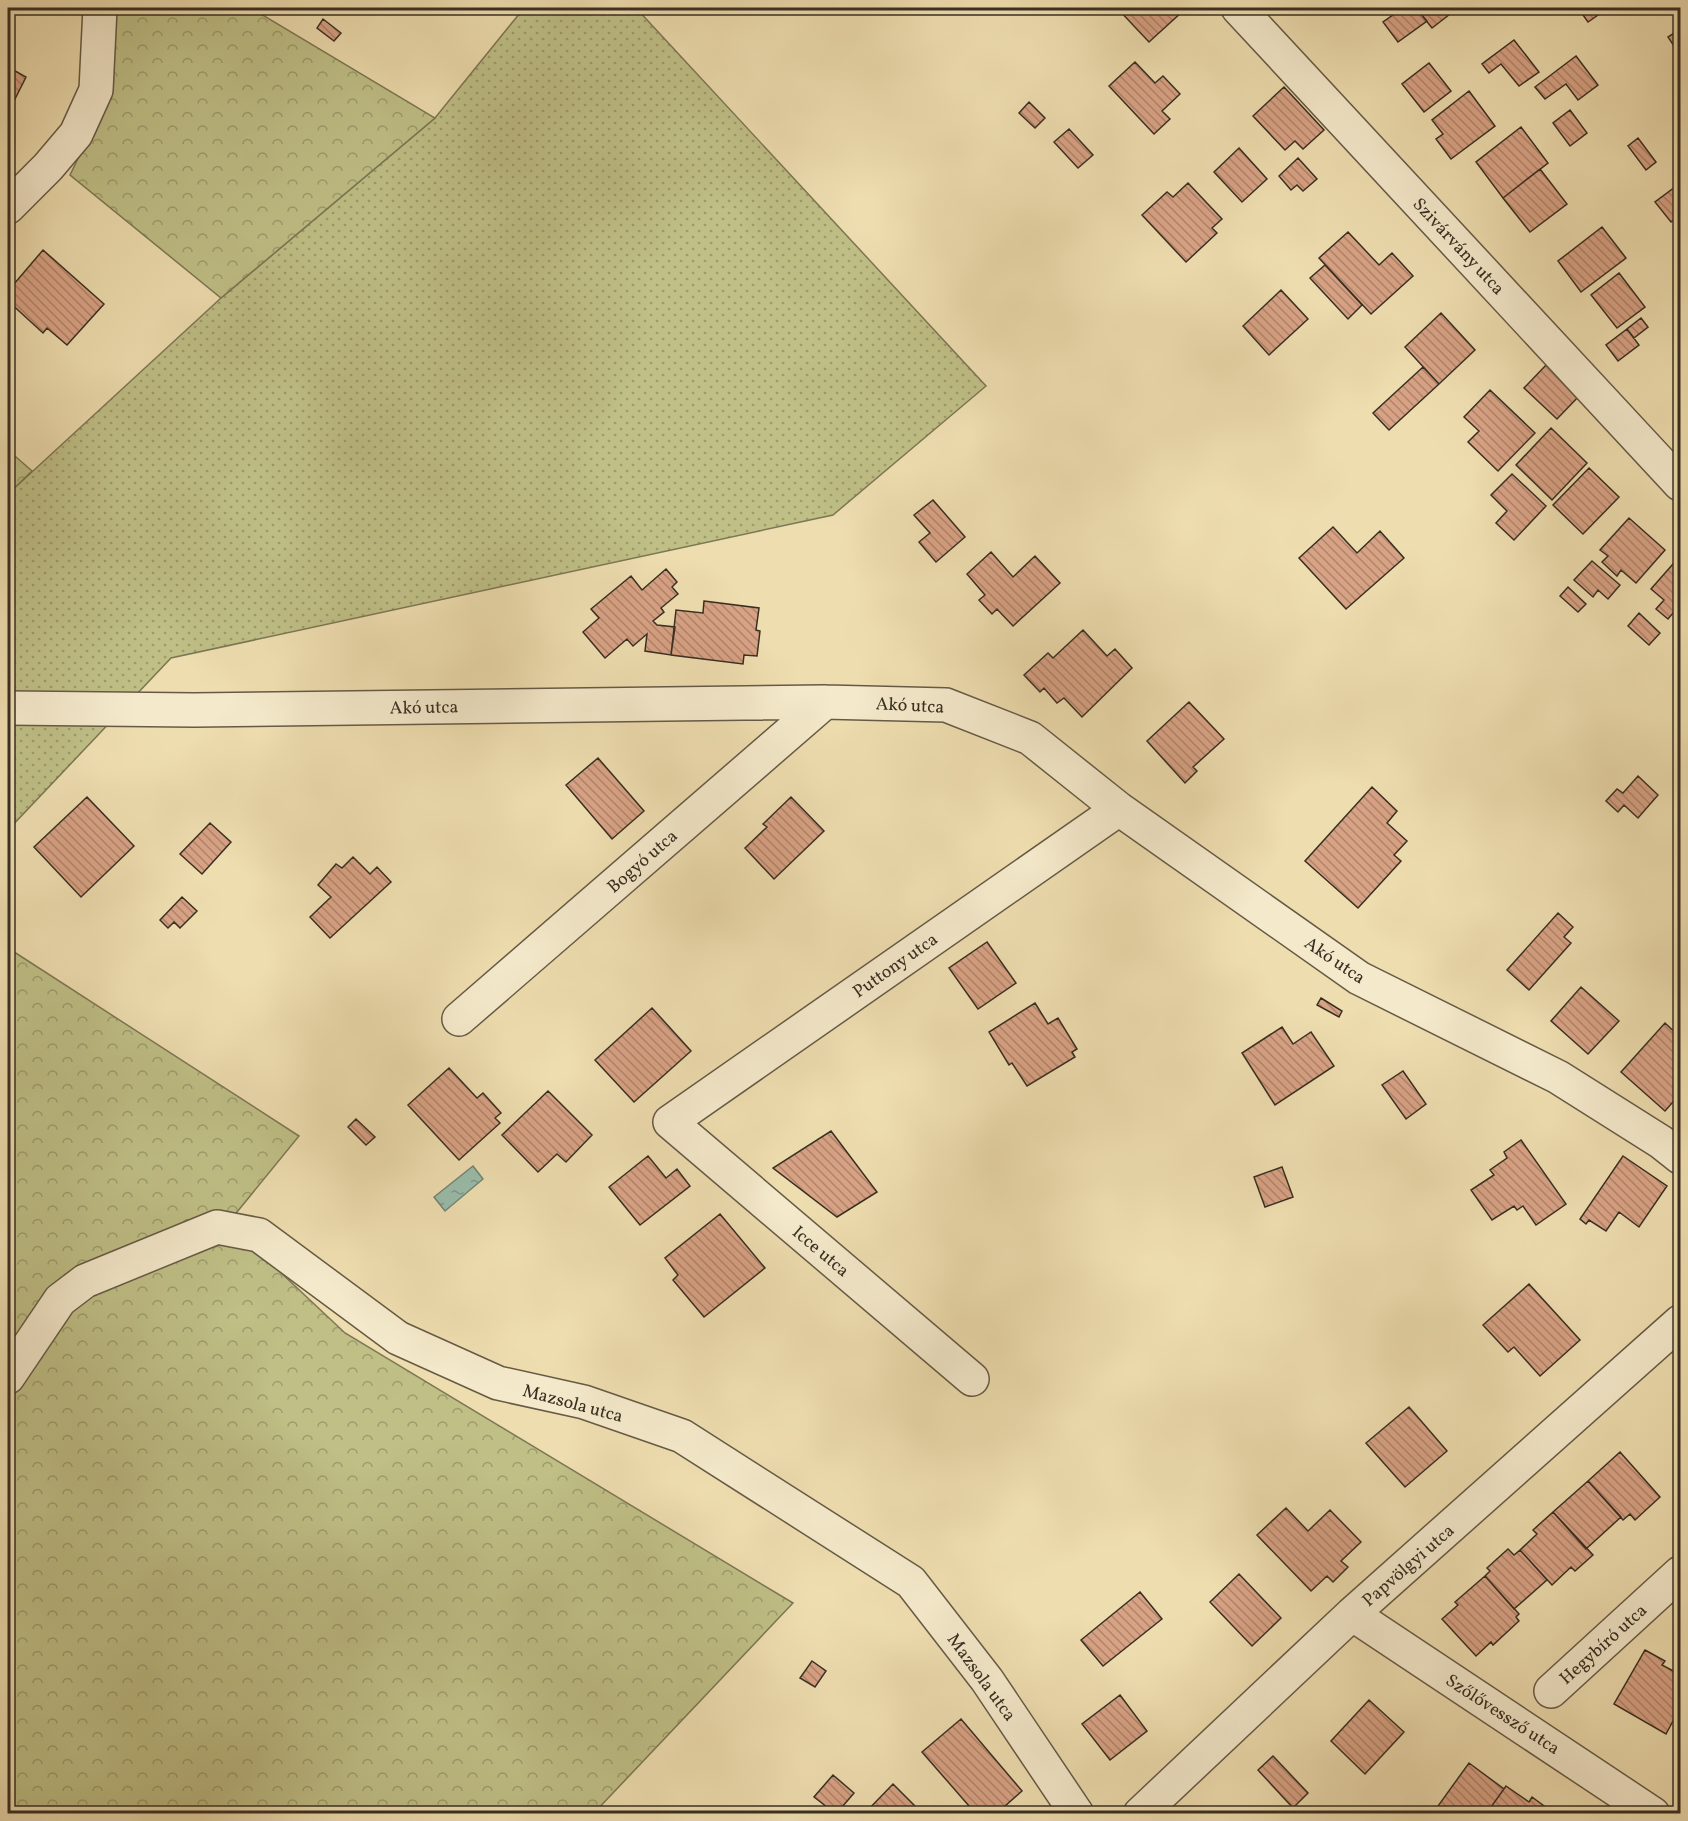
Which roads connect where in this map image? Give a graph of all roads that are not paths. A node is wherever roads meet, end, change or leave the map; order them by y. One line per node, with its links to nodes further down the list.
1 (100, 8): 3 (street)
2 (1238, 8): 4 (street, Szivárvány utca)
3 (8, 207)
4 (1680, 484)
5 (825, 702): 6 (street, Akó utca); 7 (street, Akó utca); 8 (street, Bogyó utca)
6 (8, 708)
7 (1119, 809): 9 (street, Puttony utca); 10 (street, Akó utca)
8 (459, 1019)
9 (670, 1122): 13 (street, Icce utca)
10 (1680, 1157)
11 (1680, 1322): 15 (street, Papvölgyi utca)
12 (8, 1377): 17 (street, Mazsola utca)
13 (972, 1379)
14 (1674, 1588): 16 (street, Hegybíró utca)
15 (1352, 1614): 18 (street, Papvölgyi utca); 19 (street, Szőlővessző utca)
16 (1551, 1691)
17 (1077, 1814)
18 (1140, 1814)
19 (1653, 1814)

